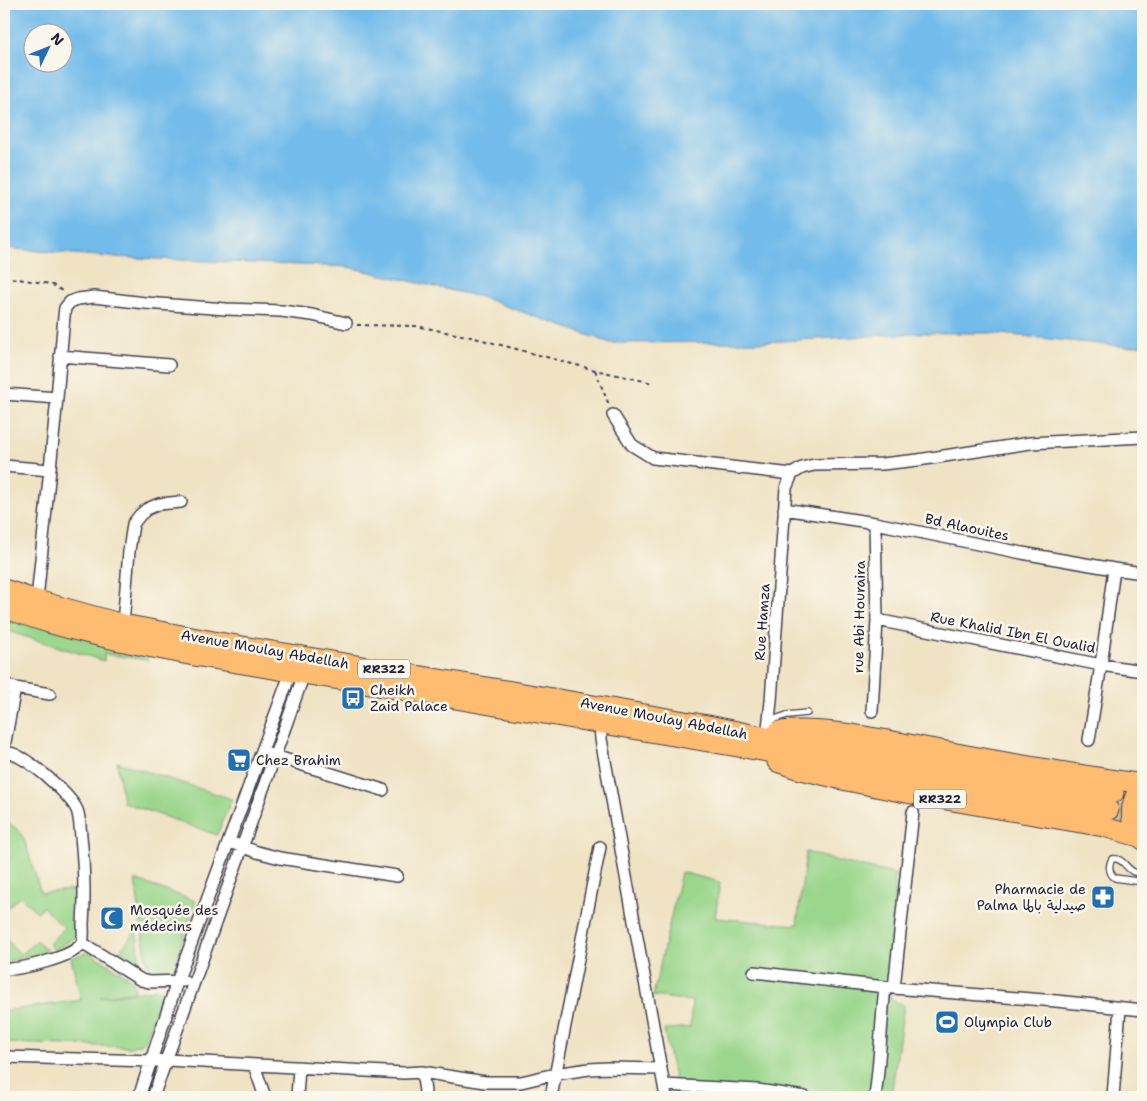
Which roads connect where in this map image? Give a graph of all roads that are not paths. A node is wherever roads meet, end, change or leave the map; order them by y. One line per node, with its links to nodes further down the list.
1 (346, 324): 2 (street)
2 (60, 356): 3 (street); 5 (street)
3 (168, 365)
4 (4, 394): 5 (street)
5 (57, 398): 9 (street)
6 (613, 414): 10 (street)
7 (1143, 437): 10 (street)
8 (4, 466): 9 (street)
9 (50, 470): 17 (street)
10 (792, 474): 12 (street, Rue Hamza)
11 (182, 502): 20 (street)
12 (784, 509): 13 (street, Bd Alaouites); 29 (street, Rue Hamza)
13 (875, 523): 14 (street, Bd Alaouites); 19 (street, rue Abi Houraira)
14 (1114, 569): 15 (street, Bd Alaouites); 21 (street)
15 (1143, 573)
16 (4, 589): 17 (main road, Avenue Moulay Abdellah / RR322)
17 (37, 600): 20 (main road, Avenue Moulay Abdellah / RR322)
18 (4, 613): 23 (main road, Avenue Moulay Abdellah / RR322)
19 (877, 620): 21 (street, Rue Khalid Ibn El Oualid); 26 (street, rue Abi Houraira)
20 (123, 624): 29 (main road, Avenue Moulay Abdellah / RR322)
21 (1101, 665): 22 (street, Rue Khalid Ibn El Oualid); 30 (street)
22 (1143, 671)
23 (297, 673): 28 (main road, Avenue Moulay Abdellah / RR322); 34 (street); 35 (street)
24 (9, 686): 25 (street); 31 (street)
25 (50, 694)
26 (872, 711)
27 (807, 713): 29 (lane)
28 (600, 723): 32 (main road, Avenue Moulay Abdellah / RR322); 59 (street)
29 (768, 729): 32 (main road, Avenue Moulay Abdellah / RR322); 36 (main road, Avenue Moulay Abdellah / RR322)
30 (1089, 740)
31 (4, 747)
32 (744, 747): 39 (main road, Avenue Moulay Abdellah / RR322)
33 (4, 752): 46 (street)
34 (262, 752): 35 (street); 40 (street)
35 (276, 756): 37 (street); 41 (street)
36 (1143, 785): 39 (main road, RR322)
37 (383, 790)
38 (912, 812): 51 (street)
39 (1141, 838)
40 (229, 842): 41 (street); 50 (street)
41 (242, 846): 44 (street); 49 (street)
42 (600, 848): 61 (street)
43 (1143, 874): 45 (lane)
44 (397, 876)
45 (1143, 882)
46 (82, 943): 47 (street); 50 (street)
47 (4, 970)
48 (754, 972): 51 (street)
49 (194, 981): 50 (street); 55 (street)
50 (178, 982): 56 (street)
51 (889, 988): 52 (street); 71 (street)
52 (1120, 1008): 53 (street); 72 (street)
53 (1143, 1010)
54 (4, 1057): 56 (street)
55 (167, 1060): 56 (street); 57 (street); 64 (street)
56 (152, 1061): 63 (street)
57 (254, 1065): 58 (street); 65 (street)
58 (299, 1067): 60 (street); 66 (street)
59 (660, 1069): 61 (street); 62 (street)
60 (422, 1072): 61 (street); 67 (street)
61 (555, 1074): 68 (street)
62 (664, 1085): 69 (street); 70 (street)
63 (139, 1097)
64 (153, 1097)
65 (265, 1097)
66 (297, 1097)
67 (424, 1097)
68 (550, 1097)
69 (666, 1097)
70 (805, 1097)
71 (876, 1097)
72 (1113, 1097)

